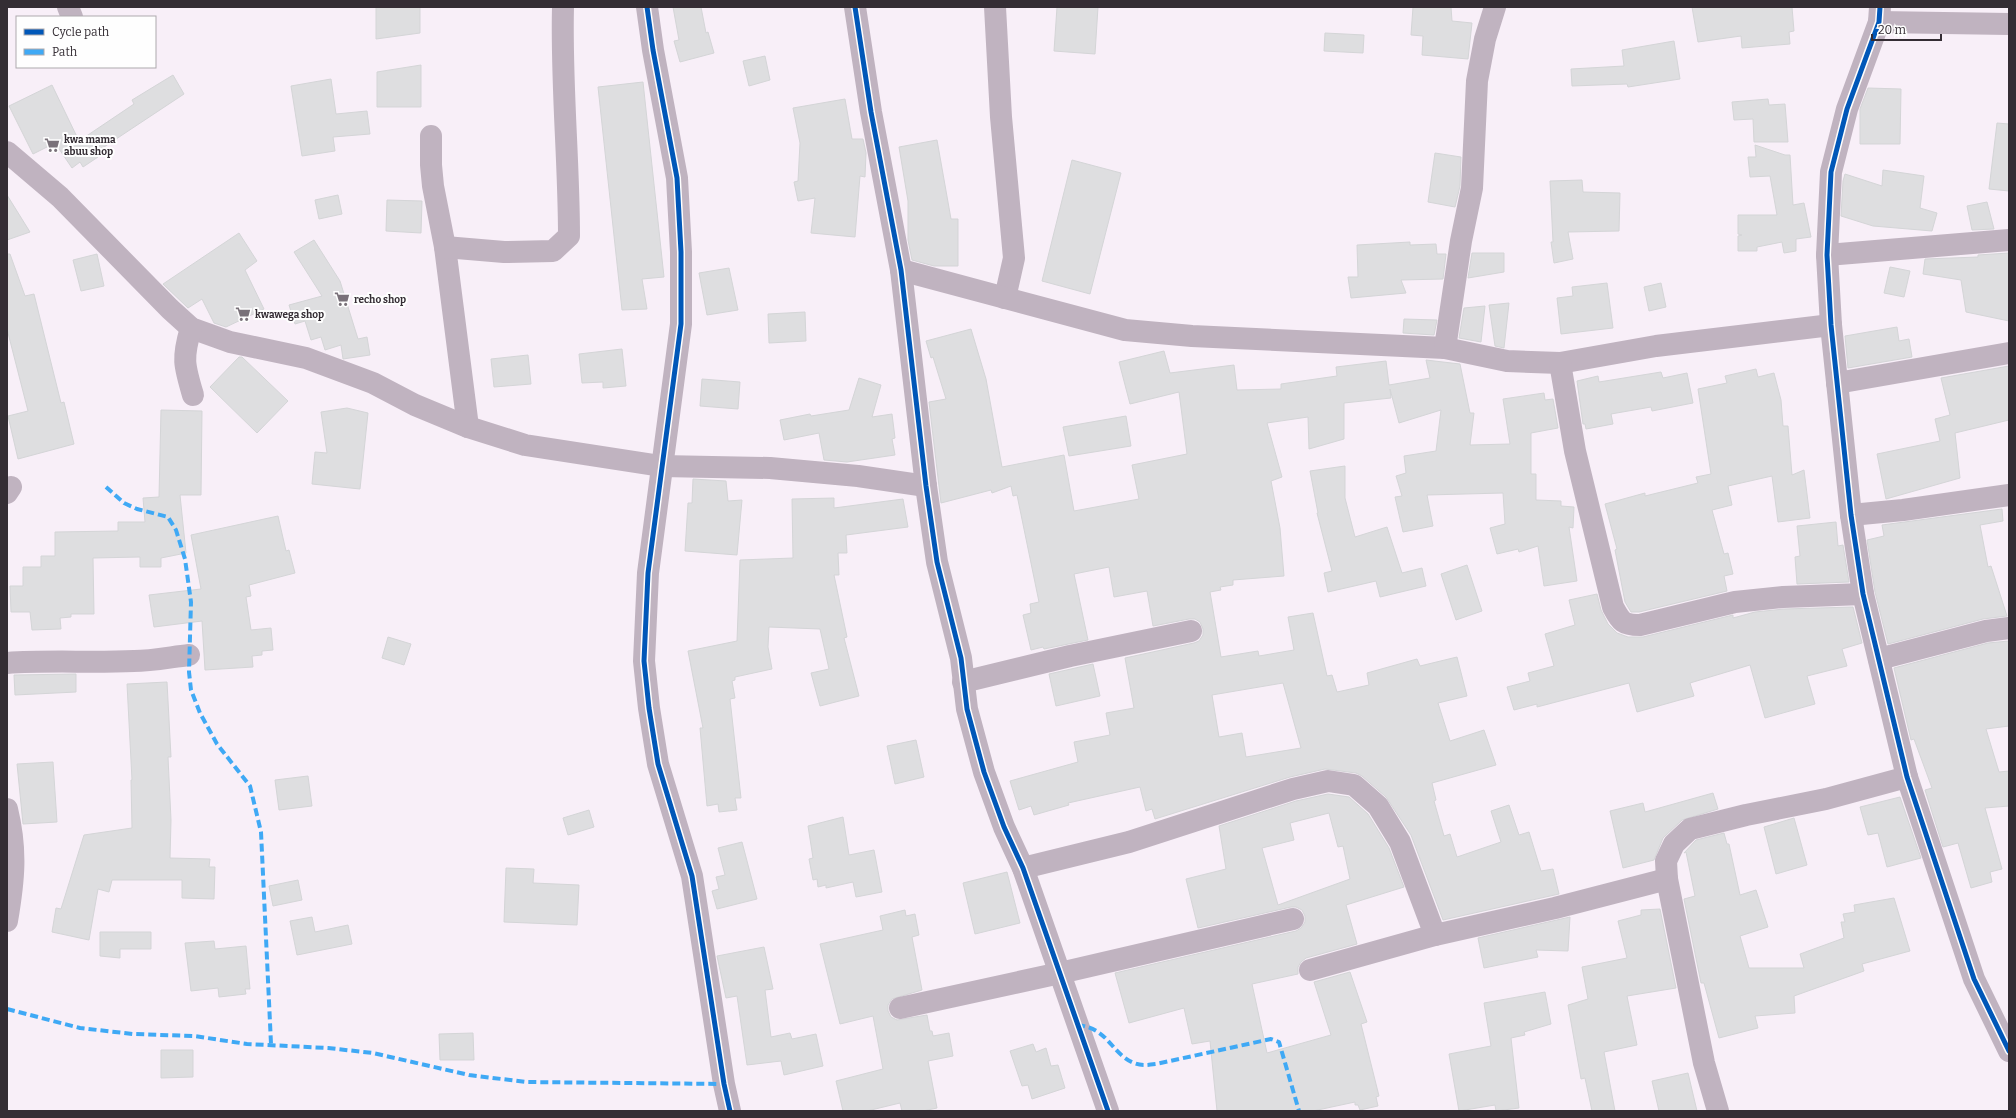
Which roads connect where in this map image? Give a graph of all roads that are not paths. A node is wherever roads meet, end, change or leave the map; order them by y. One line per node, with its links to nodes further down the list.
1 (563, 7): 11 (street)
2 (648, 7): 23 (street)
3 (855, 7): 13 (street)
4 (995, 7): 14 (street)
5 (1495, 7): 17 (street)
6 (1879, 14): 7 (street); 12 (street)
7 (2009, 24)
8 (431, 136): 11 (street)
9 (7, 152): 16 (street)
10 (2009, 240): 12 (street)
11 (445, 247): 22 (street)
12 (1827, 255): 15 (street)
13 (901, 270): 14 (street); 24 (street)
14 (1005, 298): 17 (street)
15 (1831, 324): 19 (street); 20 (street)
16 (191, 328): 21 (street); 22 (street)
17 (1445, 348): 19 (street)
18 (2009, 353): 20 (street)
19 (1560, 363): 27 (street)
20 (1837, 383): 26 (street)
21 (193, 395)
22 (468, 427): 23 (street)
23 (661, 466): 24 (street); 45 (street)
24 (926, 486): 33 (street)
25 (2009, 495): 26 (street)
26 (1851, 515): 27 (street)
27 (1863, 594): 31 (street)
28 (2009, 628): 31 (street)
29 (1191, 631): 33 (street)
30 (189, 655): 32 (street)
31 (1879, 659): 34 (street)
32 (7, 663)
33 (963, 682): 36 (street)
34 (1907, 777): 37 (street); 44 (street)
35 (7, 809): 39 (street)
36 (1023, 868): 40 (street); 42 (street)
37 (1667, 879): 40 (street); 47 (street)
38 (1293, 919): 42 (street)
39 (7, 921)
40 (1435, 935): 41 (street)
41 (1310, 970)
42 (1060, 973): 43 (street); 46 (street)
43 (900, 1008)
44 (2009, 1051)
45 (730, 1111)
46 (1108, 1111)
47 (1718, 1111)

